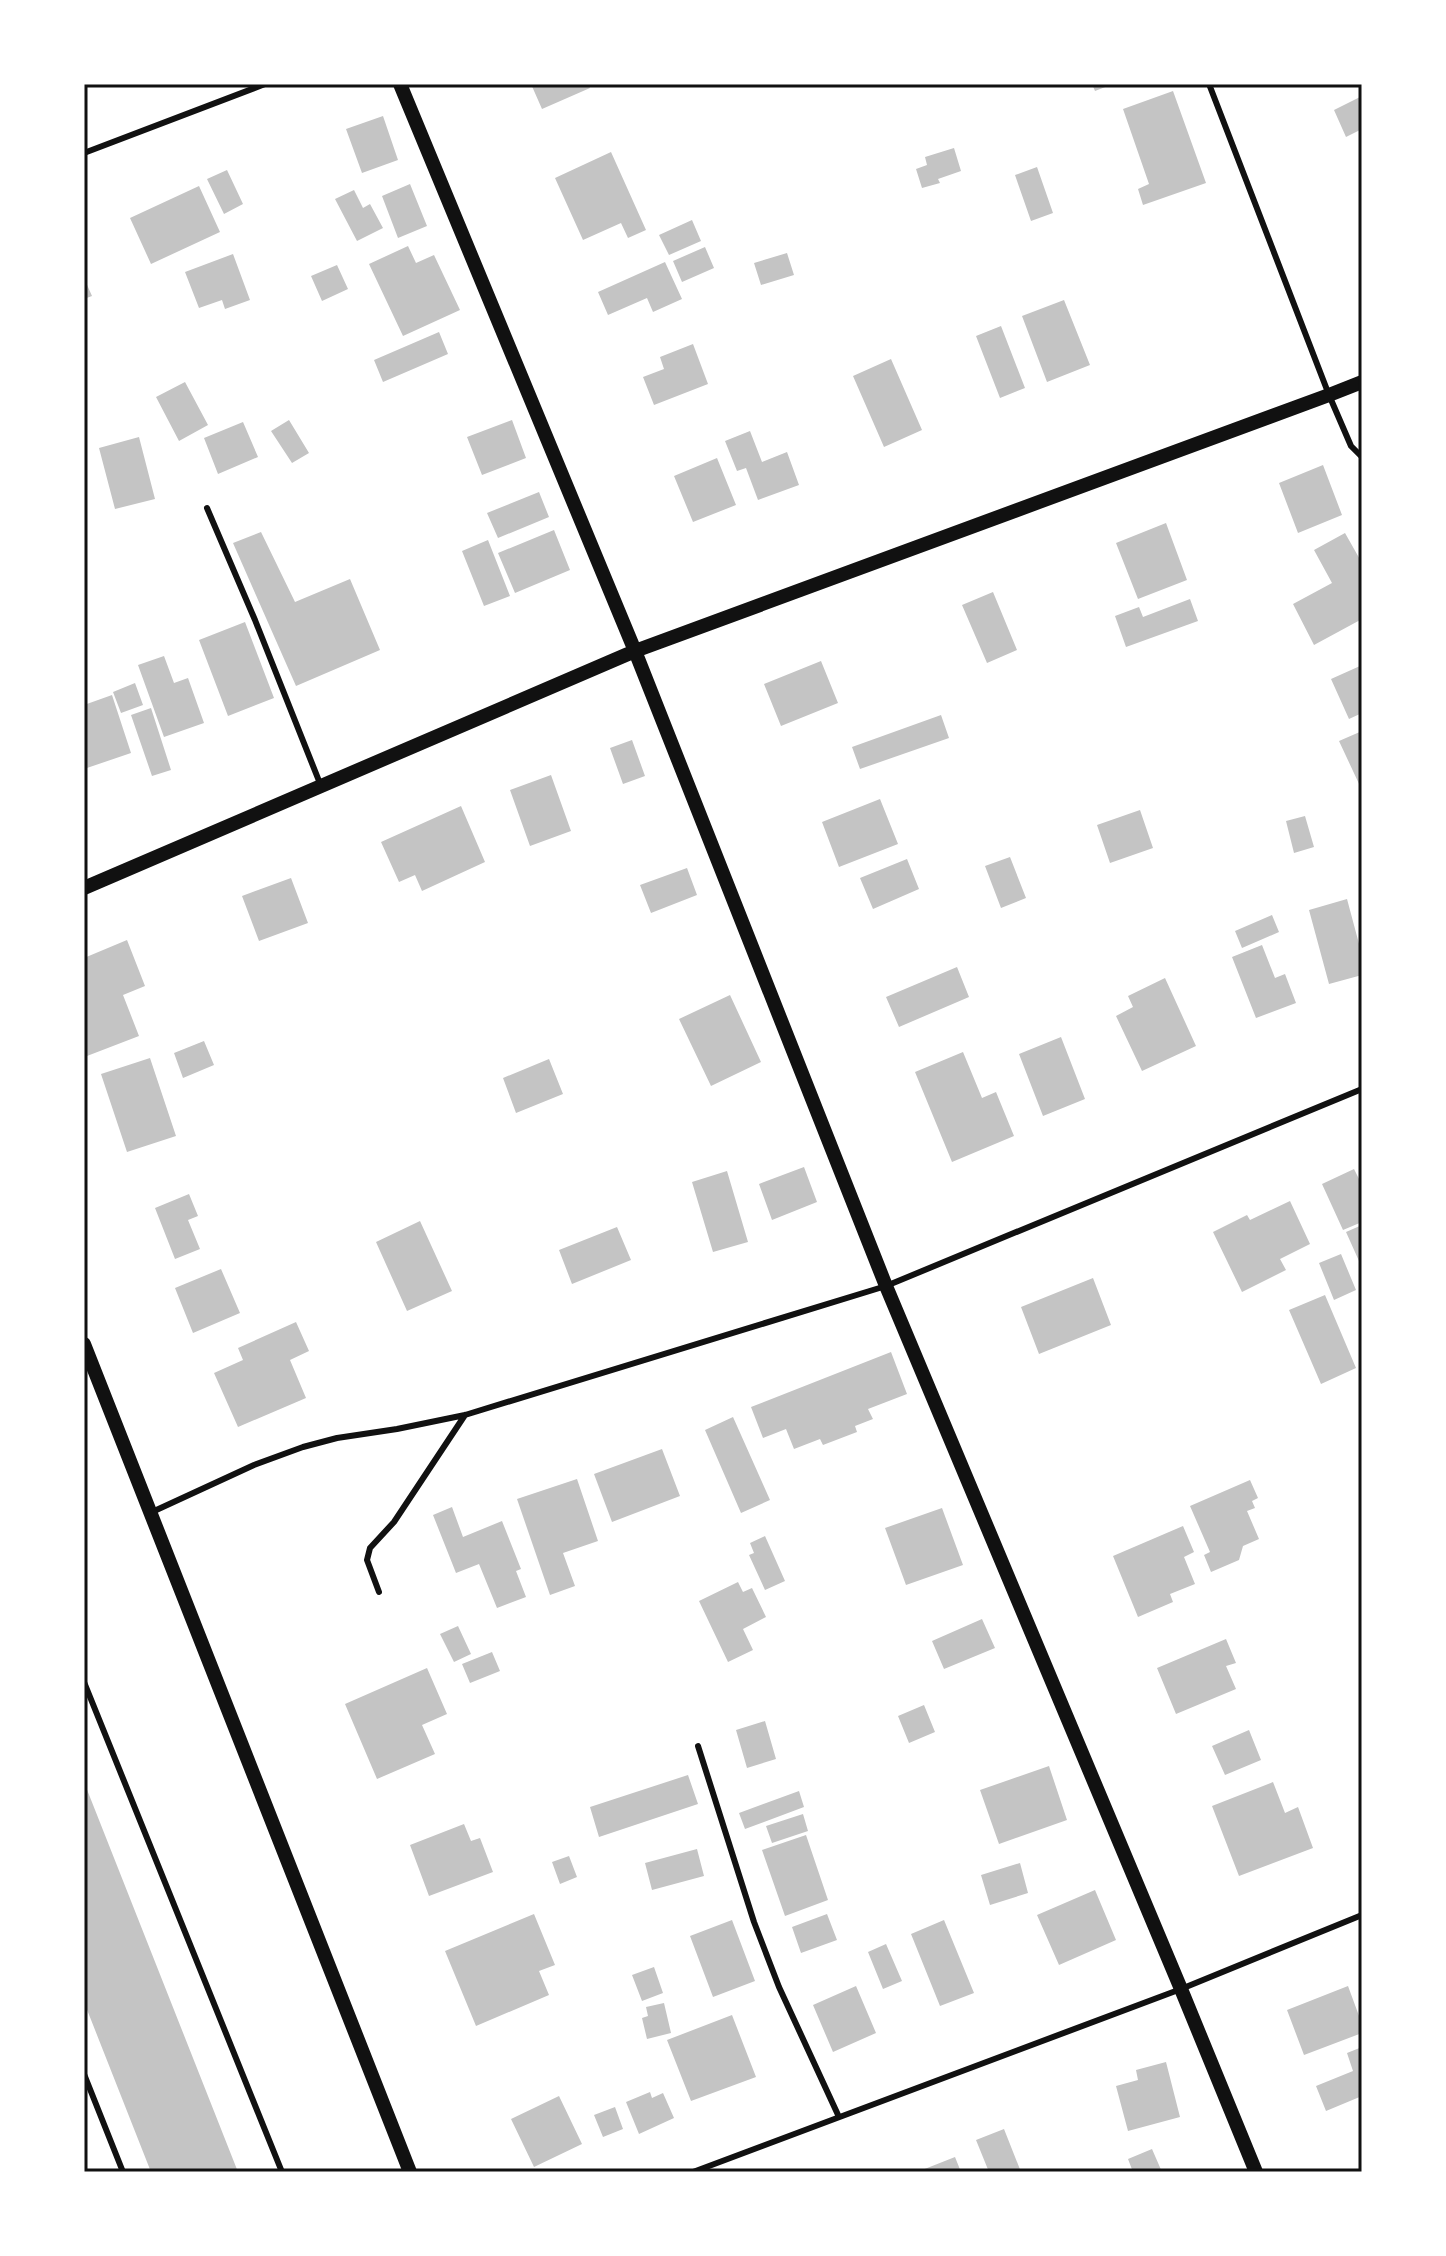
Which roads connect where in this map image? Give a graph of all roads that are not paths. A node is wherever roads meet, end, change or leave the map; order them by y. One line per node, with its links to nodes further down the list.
1 (265, 84): 4 (lane)
2 (400, 84): 9 (street)
3 (1209, 84): 6 (lane)
4 (84, 153)
5 (1362, 382): 6 (street)
6 (1329, 395): 7 (lane); 9 (street)
7 (1362, 457)
8 (207, 508): 10 (lane)
9 (635, 651): 10 (street); 13 (street)
10 (321, 786): 11 (street)
11 (84, 888)
12 (1362, 1089): 13 (lane)
13 (886, 1286): 15 (lane); 21 (street)
14 (84, 1344): 16 (street)
15 (465, 1415): 16 (lane); 17 (lane)
16 (152, 1512): 26 (street)
17 (379, 1592)
18 (84, 1682): 25 (lane)
19 (698, 1746): 23 (lane)
20 (1362, 1915): 21 (lane)
21 (1181, 1989): 23 (lane); 28 (street)
22 (84, 2074): 24 (lane)
23 (839, 2117): 27 (lane)
24 (122, 2172)
25 (282, 2172)
26 (410, 2172)
27 (693, 2172)
28 (1256, 2172)

